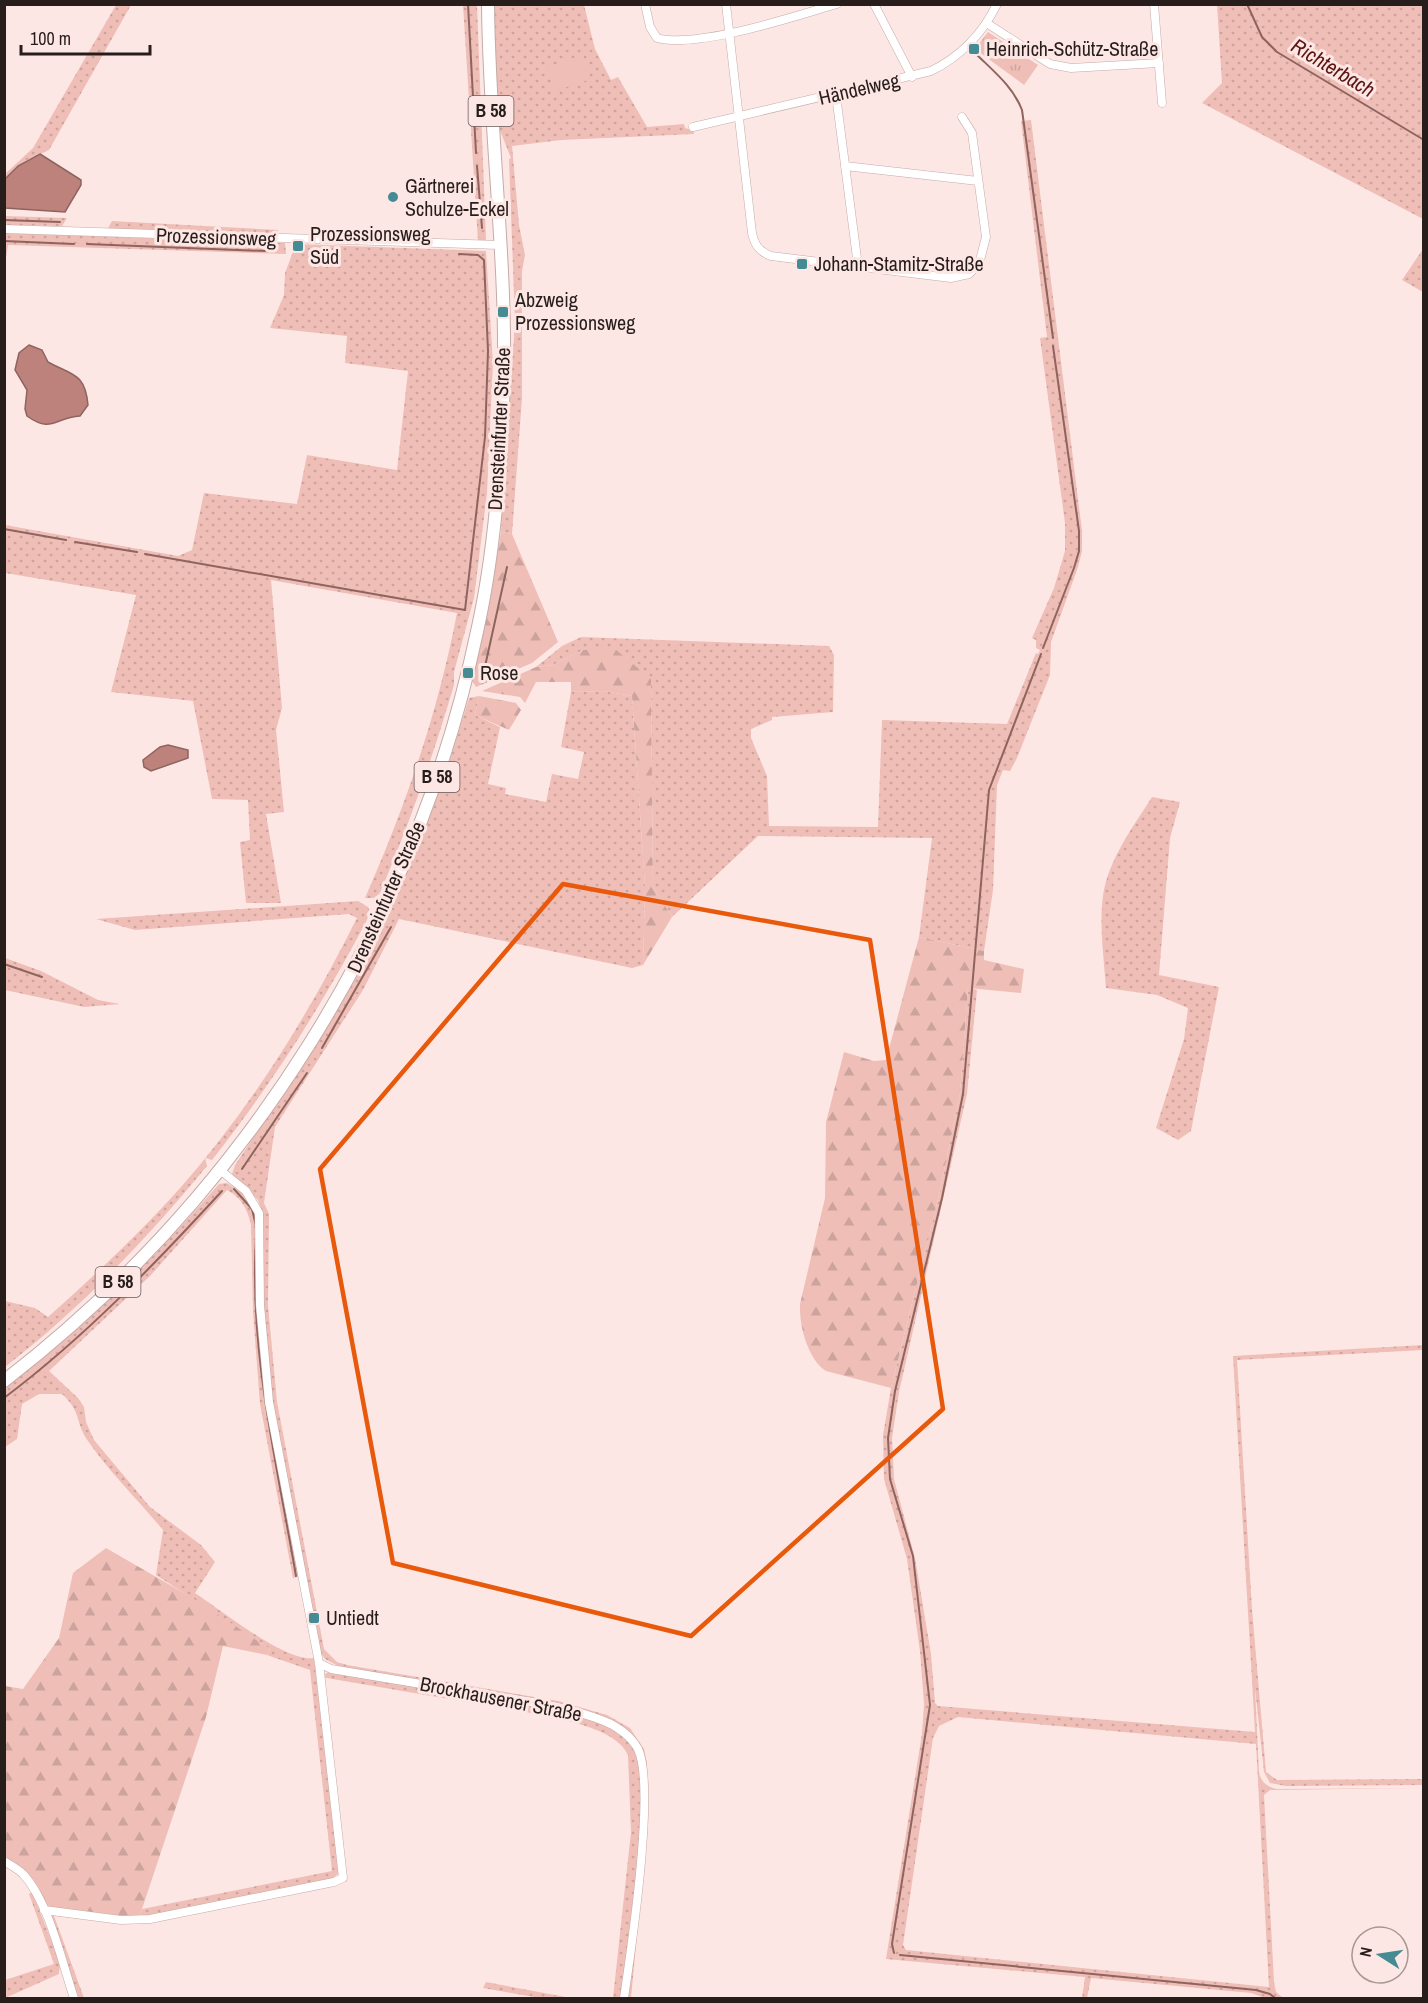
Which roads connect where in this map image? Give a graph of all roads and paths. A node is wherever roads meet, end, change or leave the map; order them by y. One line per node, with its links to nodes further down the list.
1 (488, 4): 20 (main road, Drensteinfurter Straße / B 58)
2 (645, 4): 9 (street)
3 (726, 4): 9 (street)
4 (837, 4): 9 (street)
5 (874, 4): 11 (street)
6 (997, 4): 8 (street, Händelweg)
7 (1154, 4): 10 (street)
8 (988, 24): 10 (street); 11 (street, Händelweg)
9 (729, 34): 14 (street)
10 (1159, 63): 13 (street)
11 (912, 77): 12 (street, Händelweg)
12 (836, 95): 14 (street, Händelweg); 17 (street)
13 (1162, 103)
14 (739, 117): 16 (street, Händelweg); 21 (street)
15 (962, 117): 18 (street)
16 (693, 127)
17 (845, 166): 18 (street); 21 (street)
18 (978, 182): 21 (street)
19 (4, 229): 20 (street, Prozessionsweg)
20 (500, 245): 22 (main road, Drensteinfurter Straße / B 58)
21 (858, 266)
22 (220, 1170): 23 (main road, Drensteinfurter Straße / B 58); 24 (street)
23 (4, 1380)
24 (319, 1663): 26 (street); 28 (street, Brockhausener Straße)
25 (4, 1861): 26 (street)
26 (44, 1910): 27 (street)
27 (74, 1998)
28 (624, 1998)

